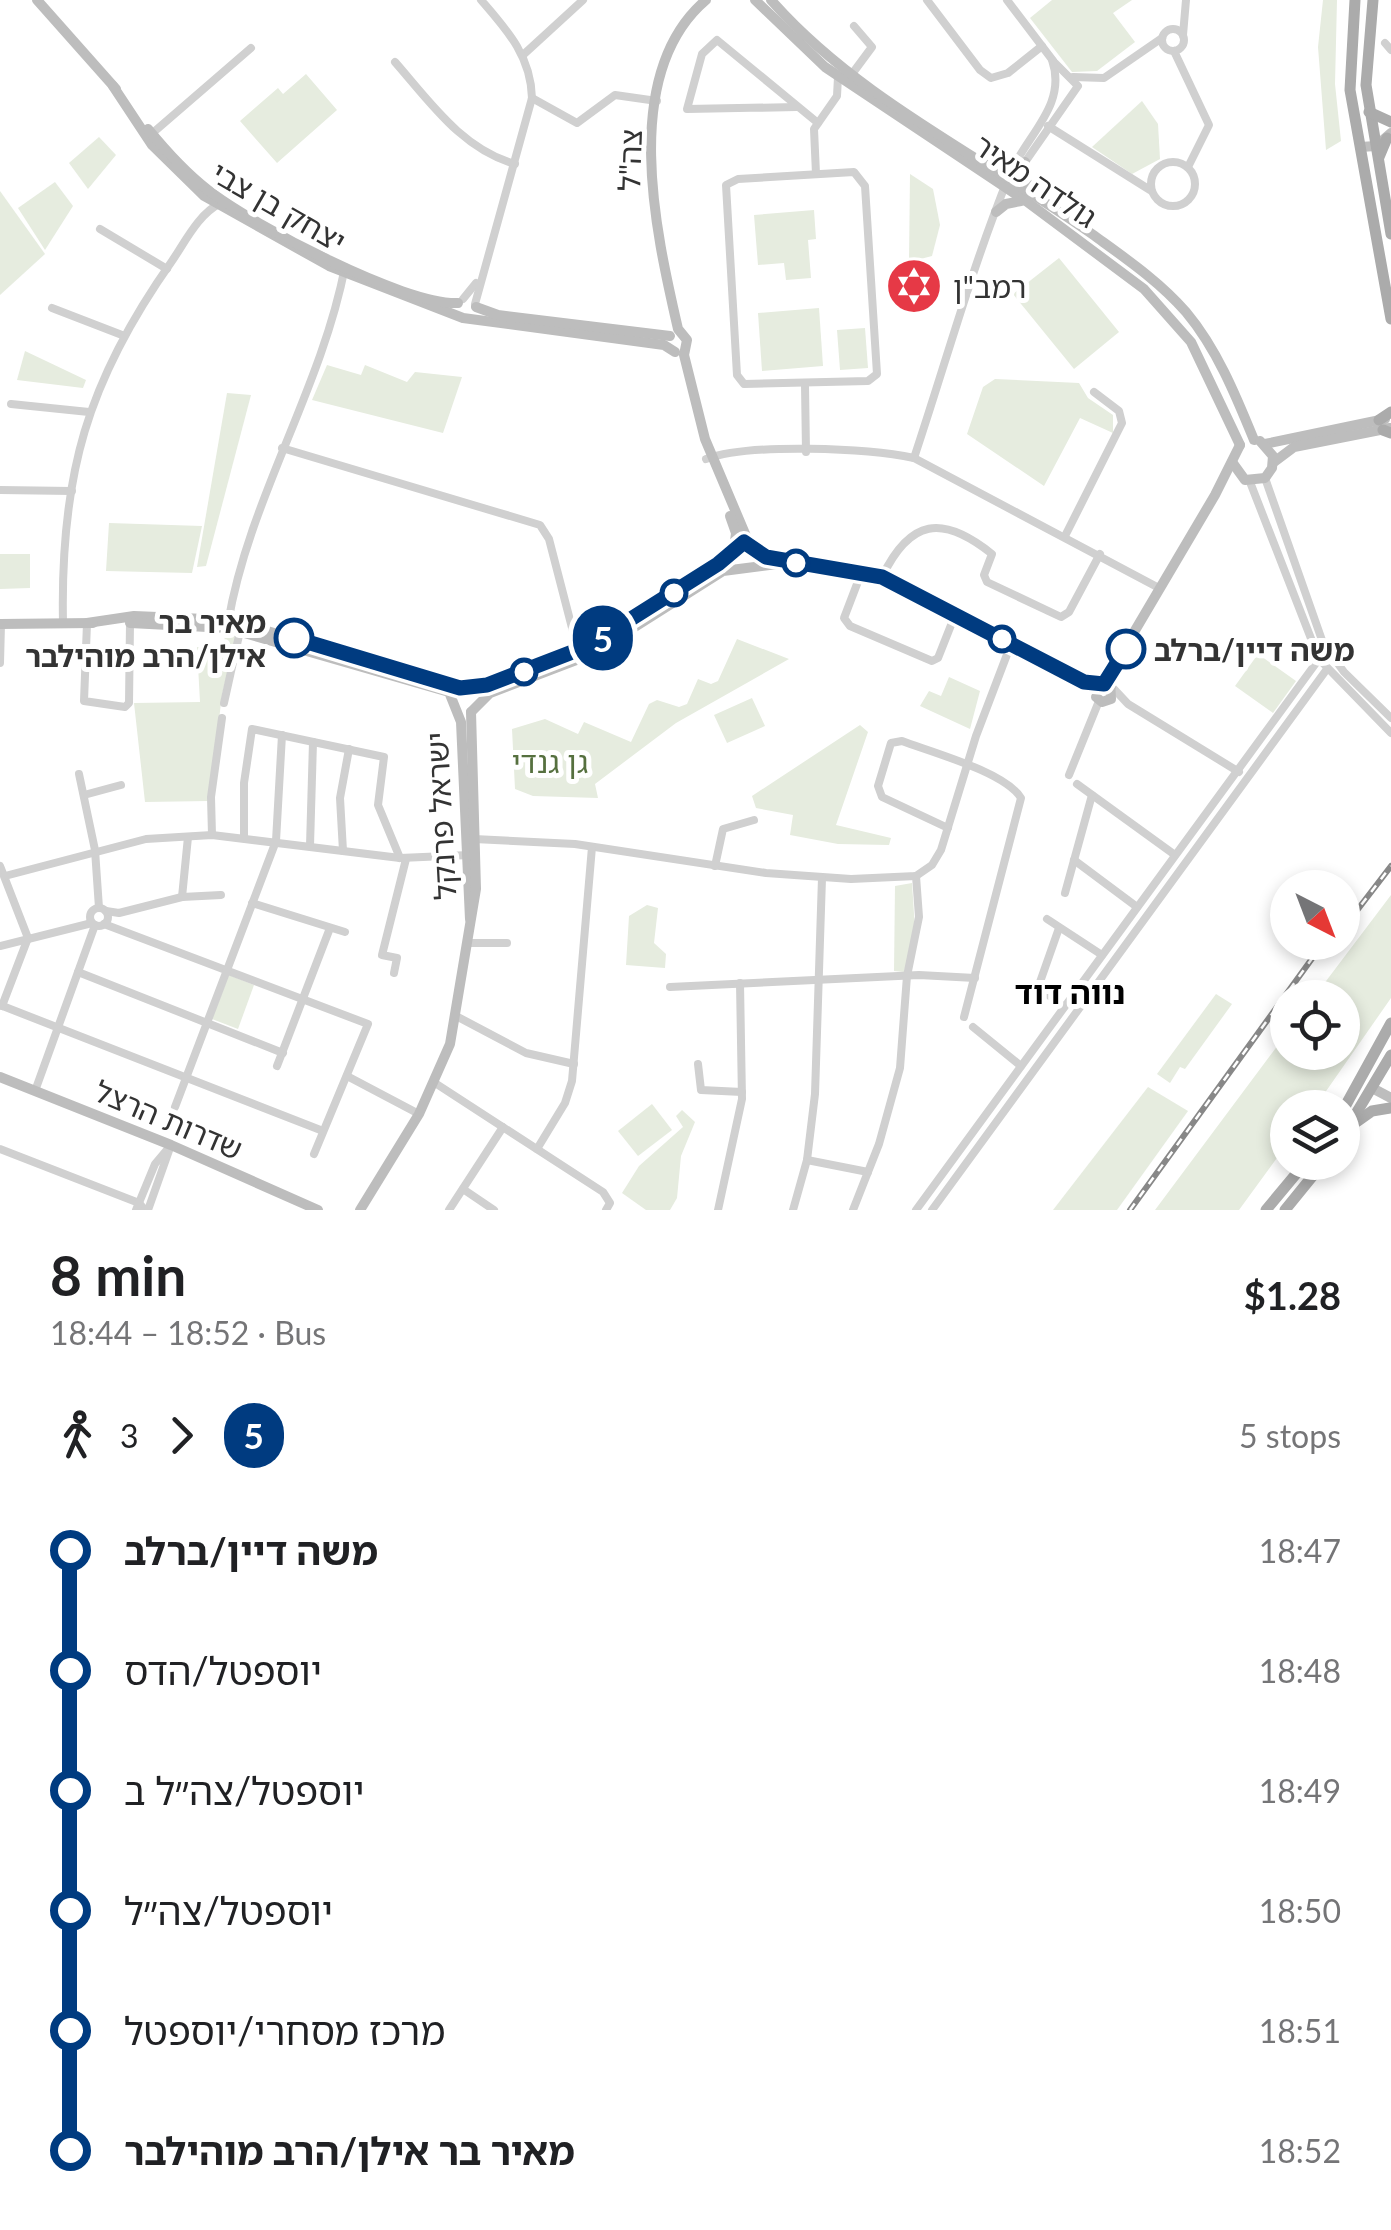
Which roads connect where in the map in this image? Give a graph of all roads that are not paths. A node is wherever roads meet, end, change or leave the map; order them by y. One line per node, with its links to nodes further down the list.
1 (37, 0): 41 (street, יצחק בן צבי)
2 (583, 0): 22 (street)
3 (696, 0): 35 (street, צה"ל)
4 (706, 0): 35 (street, צה"ל)
5 (755, 0): 26 (street, גולדה מאיר)
6 (770, 0): 25 (street, גולדה מאיר)
7 (927, 0): 18 (street)
8 (1007, 0): 18 (street)
9 (1186, 0): 13 (street)
10 (1356, 0): 43 (main road)
11 (1373, 0): 37 (main road)
12 (487, 2): 22 (street)
13 (1183, 15): 15 (street); 16 (street)
14 (854, 26): 25 (street)
15 (1171, 29): 16 (street); 17 (street)
16 (1183, 35): 21 (street)
17 (1162, 38): 20 (street); 21 (street)
18 (1042, 46): 23 (street)
19 (250, 48): 41 (street)
20 (1146, 48): 21 (street); 28 (street)
21 (1170, 50): 46 (street)
22 (523, 55): 33 (street)
23 (1052, 60): 27 (street); 29 (street)
24 (395, 62): 45 (street)
25 (852, 74): 47 (street, גולדה מאיר)
26 (838, 76): 30 (street, גולדה מאיר); 32 (street)
27 (1071, 76): 28 (street); 29 (street); 31 (street)
28 (1092, 80): 31 (street)
29 (1055, 87): 34 (street); 44 (street)
30 (858, 90): 32 (street); 51 (street, גולדה מאיר)
31 (1076, 93): 34 (street)
32 (837, 96): 38 (street)
33 (532, 98): 35 (street); 45 (street)
34 (1067, 99): 40 (street)
35 (653, 100): 66 (street, צה"ל)
36 (797, 106): 36 (street); 38 (street)
37 (1369, 112): 39 (main road); 42 (main road)
38 (818, 123): 49 (street)
39 (1391, 123): 42 (street)
40 (1048, 126): 44 (street); 50 (street)
41 (149, 136): 54 (street, יצחק בן צבי)
42 (1382, 138): 43 (street); 57 (main road)
43 (1360, 147): 64 (main road)
44 (1022, 160): 47 (street); 51 (street); 53 (street)
45 (515, 164): 60 (street)
46 (1188, 167): 48 (street); 52 (street)
47 (998, 169): 51 (street, גולדה מאיר)
48 (1156, 170): 50 (street); 52 (street)
49 (816, 174): 67 (street); 67 (street)
50 (1125, 177): 52 (street)
51 (1010, 181): 53 (street, גולדה מאיר); 55 (street)
52 (1152, 193)
53 (1030, 197): 55 (street); 72 (street, גולדה מאיר); 73 (street, גולדה מאיר)
54 (221, 203): 58 (street); 59 (street, יצחק בן צבי)
55 (996, 212): 77 (street)
56 (100, 229): 58 (street)
57 (1391, 234)
58 (166, 268): 65 (street)
59 (344, 269): 63 (street, יצחק בן צבי); 74 (street)
60 (481, 275): 61 (street); 63 (street)
61 (476, 306): 63 (street); 66 (street)
62 (52, 308): 65 (street)
63 (462, 309): 66 (street, יצחק בן צבי)
64 (1391, 319)
65 (122, 335): 70 (street)
66 (675, 342): 76 (street, צה"ל)
67 (806, 384): 75 (street)
68 (1094, 392): 85 (street)
69 (12, 404): 70 (street)
70 (89, 412): 83 (street)
71 (1388, 423): 72 (street); 79 (street)
72 (1259, 442): 73 (street); 79 (street)
73 (1240, 444): 78 (street)
74 (282, 448): 99 (street); 102 (street)
75 (806, 452): 76 (street); 77 (street)
76 (709, 458): 86 (street, צה"ל); 87 (street, צה"ל)
77 (914, 458): 85 (street)
78 (1232, 462): 81 (street); 84 (street)
79 (1274, 462): 80 (street)
80 (1265, 478): 81 (street); 117 (street)
81 (1245, 480): 84 (street); 103 (street)
82 (0, 490): 83 (street)
83 (72, 491): 95 (street)
84 (1216, 495): 93 (street)
85 (1065, 536): 88 (street)
86 (754, 547): 87 (street); 89 (street); 90 (street)
87 (733, 551): 90 (street, צה"ל); 102 (street)
88 (1100, 554): 92 (street); 93 (street)
89 (798, 563): 90 (street); 91 (street)
90 (743, 566): 111 (street)
91 (862, 571): 92 (street); 94 (street)
92 (882, 577): 94 (street)
93 (1159, 588): 107 (street)
94 (956, 615): 101 (street)
95 (62, 623): 96 (street); 97 (street)
96 (87, 623): 98 (street); 98 (street); 99 (street)
97 (0, 624): 104 (street)
98 (130, 624): 99 (street)
99 (228, 624): 100 (street); 108 (street)
100 (240, 631): 109 (street); 112 (street)
101 (1012, 644): 106 (street); 124 (street)
102 (578, 651): 108 (street)
103 (1319, 659): 105 (street); 118 (street)
104 (0, 663)
105 (1327, 670): 119 (street); 120 (street)
106 (1084, 682): 107 (street); 110 (street)
107 (1108, 684): 110 (street); 110 (street); 113 (street)
108 (466, 687): 109 (street); 111 (street)
109 (453, 698): 114 (street, ישראל פרנקל)
110 (1102, 700): 113 (street); 127 (street)
111 (480, 702): 115 (street)
112 (224, 703)
113 (1128, 704): 125 (street)
114 (458, 710): 115 (street); 138 (street, ישראל פרנקל)
115 (471, 712): 138 (street, ישראל פרנקל)
116 (222, 718): 135 (street)
117 (1391, 718)
118 (1272, 723): 119 (street); 125 (street)
119 (1282, 730): 128 (street)
120 (1391, 733)
121 (282, 734): 122 (street); 137 (street); 139 (street)
122 (313, 742): 123 (street); 140 (street)
123 (348, 749): 143 (street); 146 (street)
124 (967, 766): 134 (street); 134 (street); 174 (street)
125 (1237, 770): 128 (street); 145 (street)
126 (80, 774): 131 (street)
127 (1069, 775)
128 (1247, 778): 230 (street)
129 (1077, 784): 132 (street)
130 (121, 785): 131 (street)
131 (84, 795): 142 (street)
132 (1092, 796): 145 (street); 147 (street)
133 (754, 820): 148 (street)
134 (948, 828): 150 (street)
135 (212, 836): 136 (street); 137 (street)
136 (188, 837): 142 (street); 154 (street)
137 (244, 838): 139 (street)
138 (471, 839): 141 (street); 144 (street, ישראל פרנקל)
139 (276, 841): 140 (street); 155 (street)
140 (310, 846): 143 (street)
141 (592, 846): 148 (street); 189 (street)
142 (95, 850): 149 (street); 157 (street)
143 (343, 851): 146 (street)
144 (472, 855): 146 (street); 166 (street, ישראל פרנקל)
145 (1175, 855): 156 (street)
146 (403, 859): 172 (street)
147 (1074, 860): 152 (street); 156 (street)
148 (715, 866): 151 (street)
149 (2, 871): 164 (street)
150 (916, 876): 151 (street); 173 (street)
151 (822, 878): 175 (street)
152 (1064, 893)
153 (220, 896): 154 (street)
154 (182, 897): 157 (street)
155 (252, 903): 161 (street); 170 (street)
156 (1137, 907): 169 (street)
157 (102, 909): 159 (street); 159 (street)
158 (1046, 920): 162 (street)
159 (97, 924): 160 (street); 165 (street); 170 (street)
160 (77, 926): 164 (street); 165 (street)
161 (330, 928): 163 (street); 178 (street)
162 (1059, 928): 169 (street); 180 (street)
163 (346, 932)
164 (28, 938): 168 (street); 179 (street)
165 (90, 939): 171 (street)
166 (467, 943): 167 (street); 181 (street, ישראל פרנקל)
167 (508, 943)
168 (0, 946)
169 (1102, 955): 180 (street)
170 (227, 969): 178 (street); 183 (street)
171 (78, 972): 183 (street); 185 (street)
172 (394, 973)
173 (908, 976): 174 (street); 175 (street); 216 (street)
174 (974, 978): 182 (street)
175 (815, 981): 176 (street); 215 (street)
176 (740, 983): 177 (street); 201 (street)
177 (670, 987)
178 (304, 998): 187 (street); 194 (street)
179 (1, 1006): 185 (street)
180 (1064, 1007): 193 (street)
181 (456, 1016): 189 (street); 198 (street, ישראל פרנקל)
182 (964, 1017)
183 (206, 1024): 187 (street); 196 (street)
184 (1391, 1024): 200 (main road)
185 (58, 1026): 196 (street); 199 (street)
186 (973, 1027): 193 (street)
187 (283, 1053): 192 (street)
188 (1391, 1055): 202 (main road)
189 (574, 1064): 213 (street)
190 (698, 1064): 201 (street)
191 (1391, 1064): 197 (main road)
192 (277, 1066)
193 (1021, 1066): 229 (street)
194 (347, 1076): 207 (street); 210 (street)
195 (0, 1077): 199 (street, שדרות הרצל)
196 (186, 1077): 204 (street); 210 (street)
197 (1391, 1082)
198 (436, 1083): 207 (street, ישראל פרנקל); 209 (street)
199 (34, 1090): 211 (street, שדרות הרצל)
200 (1354, 1090)
201 (742, 1092): 226 (street)
202 (1371, 1093): 203 (street); 205 (street); 206 (main road)
203 (1391, 1098)
204 (174, 1107)
205 (1390, 1108): 208 (main road)
206 (1360, 1110)
207 (419, 1114): 222 (street, ישראל פרנקל)
208 (1360, 1121)
209 (503, 1127): 213 (street); 219 (street)
210 (323, 1131): 214 (street)
211 (171, 1144): 220 (street); 221 (street, שדרות הרצל)
212 (0, 1149): 220 (street)
213 (537, 1149): 225 (street)
214 (314, 1154)
215 (806, 1160): 216 (street); 227 (street)
216 (868, 1172): 228 (street)
217 (1291, 1180): 231 (main road)
218 (1309, 1180): 232 (main road)
219 (463, 1188): 223 (street); 224 (street)
220 (145, 1207)
221 (318, 1210)
222 (360, 1210)
223 (448, 1210)
224 (494, 1210)
225 (606, 1210)
226 (718, 1210)
227 (793, 1210)
228 (853, 1210)
229 (916, 1210)
230 (932, 1210)
231 (1266, 1210)
232 (1285, 1210)

